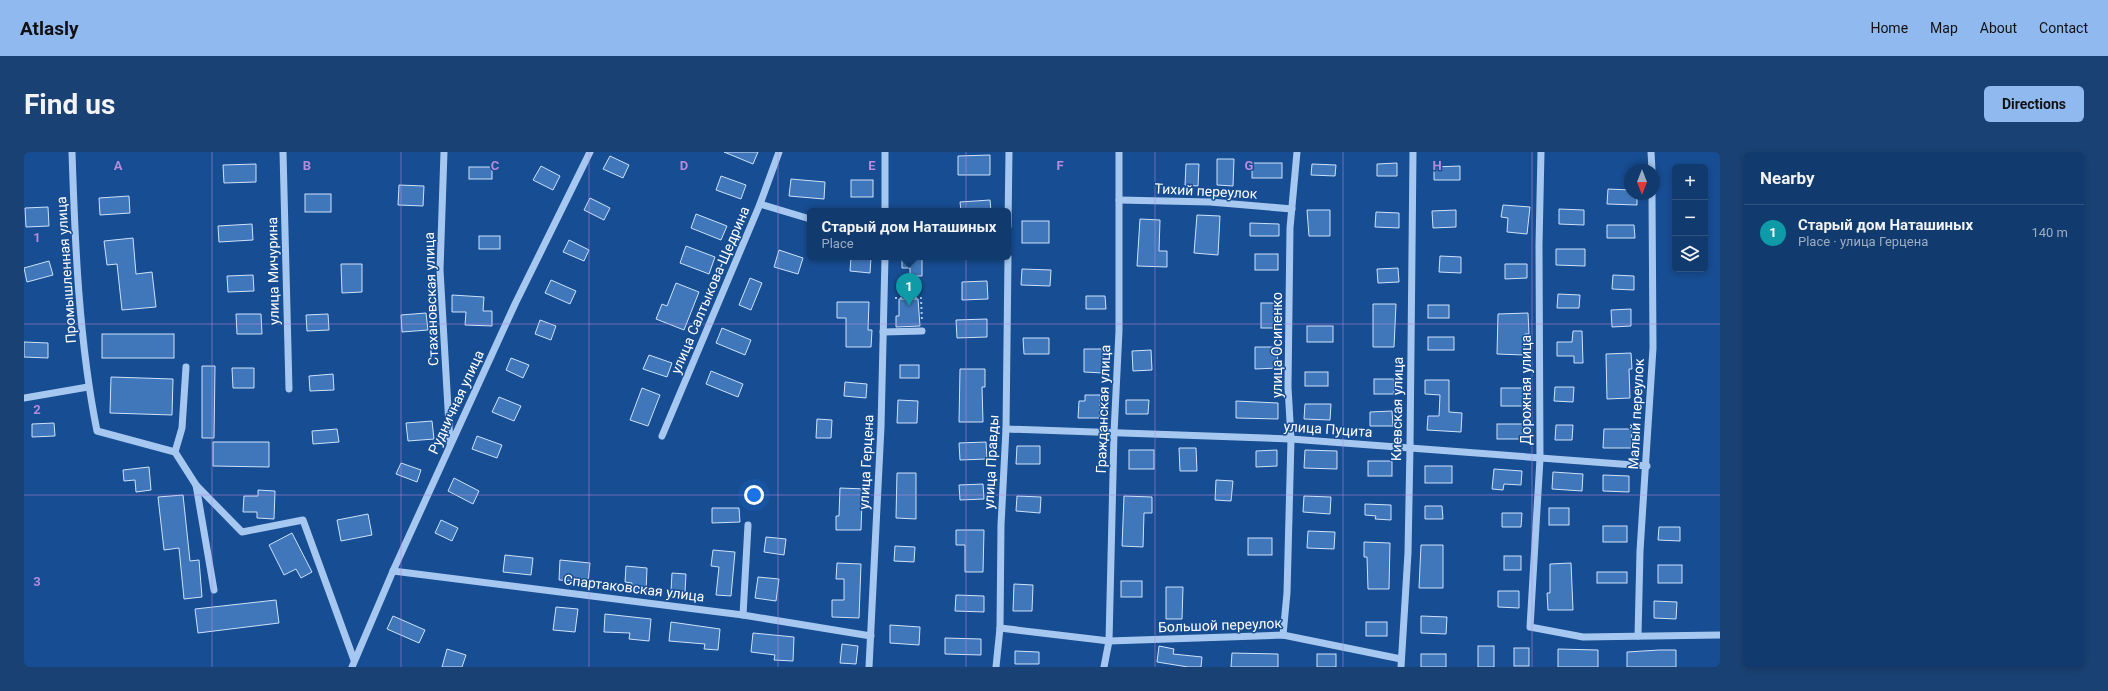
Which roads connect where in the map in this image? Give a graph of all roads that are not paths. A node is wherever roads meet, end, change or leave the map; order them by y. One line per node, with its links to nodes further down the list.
1 (72, 152): 26 (street, Промышленная улица)
2 (283, 152): 27 (street, улица Мичурина)
3 (444, 152): 33 (street, Стахановская улица)
4 (590, 152): 33 (street, Рудничная улица)
5 (779, 152): 16 (street, улица Салтыкова-Щедрина)
6 (885, 152): 17 (street)
7 (1009, 152): 18 (street)
8 (1119, 152): 14 (street, Гражданская улица)
9 (1297, 152): 19 (street, улица Осипенко)
10 (1413, 152): 34 (street, Киевская улица)
11 (1541, 152): 36 (street, Дорожная улица)
12 (1651, 152): 13 (street)
13 (1652, 164)
14 (1119, 200): 19 (street, Тихий переулок); 30 (street, Гражданская улица)
15 (1652, 200): 37 (street, Малый переулок)
16 (760, 204): 20 (street); 31 (street, улица Салтыкова-Щедрина)
17 (885, 208)
18 (1008, 208)
19 (1292, 209): 32 (street, улица Осипенко)
20 (807, 218)
21 (884, 260): 24 (street, улица Герцена)
22 (1008, 260): 29 (street, улица Правды)
23 (922, 331): 24 (street)
24 (883, 332): 46 (street, улица Герцена)
25 (186, 367): 35 (street)
26 (88, 387): 28 (street); 35 (street)
27 (289, 389)
28 (24, 398)
29 (1006, 430): 30 (street, улица Пуцита); 43 (street, улица Правды)
30 (1114, 433): 32 (street, улица Пуцита); 48 (street, Гражданская улица)
31 (662, 436)
32 (1291, 439): 34 (street, улица Пуцита); 44 (street, улица Осипенко)
33 (450, 445): 40 (street, Рудничная улица)
34 (1410, 447): 36 (street, улица Пуцита); 49 (street, Киевская улица)
35 (175, 452): 38 (street)
36 (1540, 459): 37 (street, улица Пуцита); 47 (street, Дорожная улица)
37 (1647, 466): 47 (street, Малый переулок)
38 (196, 485): 41 (street); 50 (street)
39 (748, 525): 42 (street)
40 (393, 571): 42 (street, Спартаковская улица); 50 (street, Рудничная улица)
41 (214, 590)
42 (743, 615): 46 (street, Спартаковская улица)
43 (1000, 628): 48 (street, Большой переулок); 52 (street, улица Правды)
44 (1283, 635): 48 (street, Большой переулок); 49 (street, Большой переулок)
45 (1720, 635): 47 (street)
46 (871, 636): 51 (street, улица Герцена)
47 (1638, 636)
48 (1109, 641): 53 (street, Гражданская улица)
49 (1401, 659): 54 (street, Киевская улица)
50 (353, 663)
51 (869, 667)
52 (996, 667)
53 (1104, 667)
54 (1401, 667)

